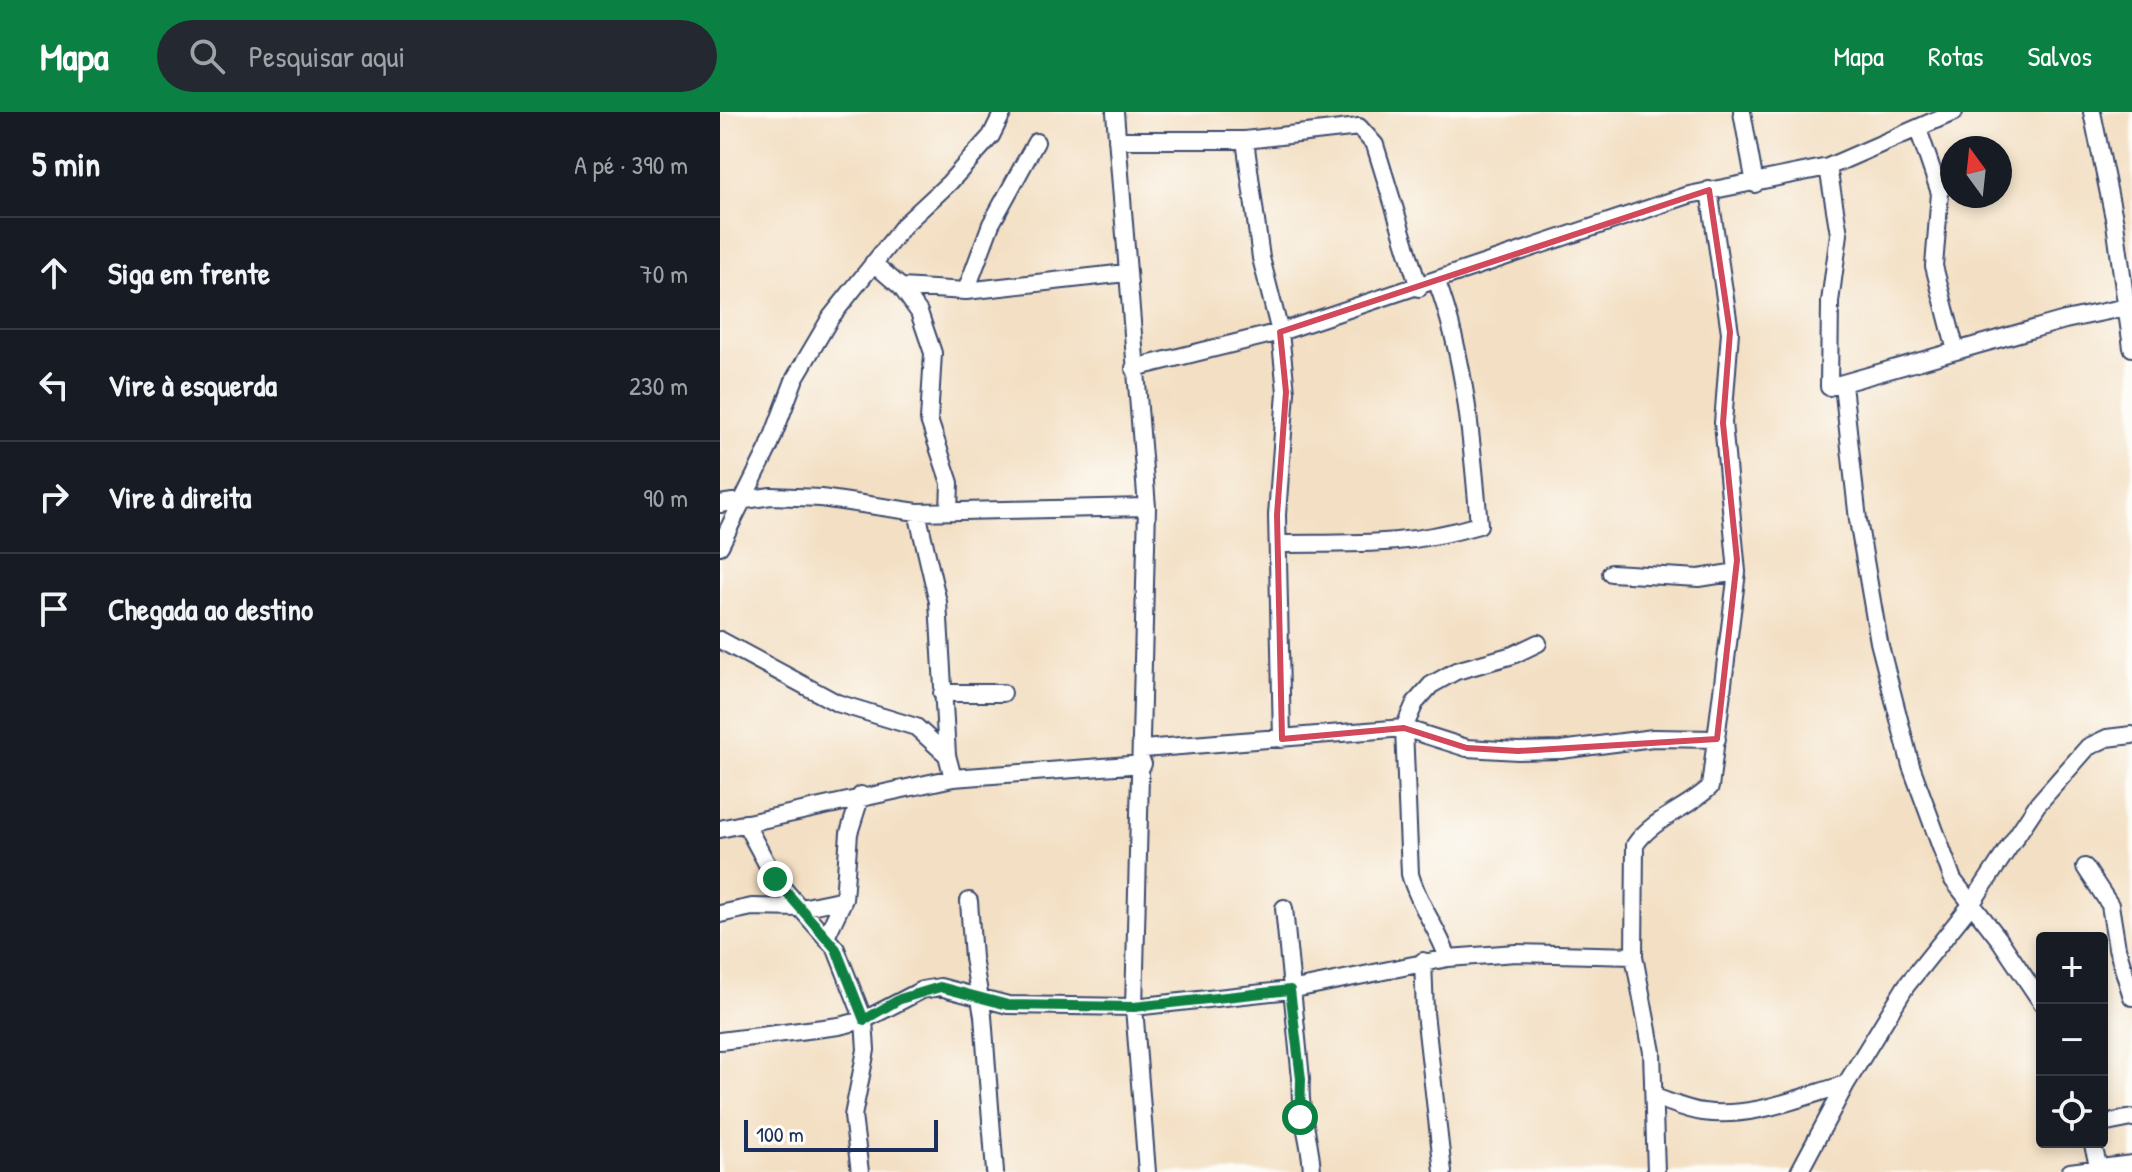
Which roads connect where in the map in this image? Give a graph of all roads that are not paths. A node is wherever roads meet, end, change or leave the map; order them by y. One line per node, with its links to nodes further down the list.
1 (1003, 112): 13 (street)
2 (1115, 112): 7 (street)
3 (1742, 112): 11 (street)
4 (1954, 112): 6 (street)
5 (2092, 112): 19 (street)
6 (1918, 129): 10 (street); 22 (street)
7 (1117, 140): 8 (street); 14 (street)
8 (1245, 140): 17 (street); 20 (street)
9 (1036, 142): 18 (street)
10 (1828, 167): 11 (street); 24 (street)
11 (1755, 184): 12 (street)
12 (1709, 190): 15 (street); 32 (street)
13 (873, 263): 16 (street); 25 (street)
14 (1126, 273): 18 (street); 23 (street)
15 (1437, 282): 17 (street); 30 (street)
16 (901, 287): 18 (street); 28 (street)
17 (1419, 288): 20 (street)
18 (966, 291)
19 (2127, 307): 21 (street); 22 (street)
20 (1280, 332): 23 (street); 30 (street)
21 (2132, 348)
22 (1956, 351): 24 (street)
23 (1134, 368): 27 (street)
24 (1843, 385): 51 (street)
25 (740, 502): 26 (street); 29 (street); 31 (street)
26 (720, 504)
27 (1147, 507): 28 (street); 43 (street)
28 (949, 511): 29 (street)
29 (917, 512): 36 (street)
30 (1279, 544): 40 (street)
31 (720, 546)
32 (1737, 572): 33 (street); 41 (street)
33 (1611, 573)
34 (720, 640): 42 (street)
35 (1538, 643): 38 (street)
36 (942, 693): 37 (street); 42 (street)
37 (1003, 693)
38 (1404, 728): 40 (street); 41 (street); 57 (street)
39 (2132, 735): 51 (street)
40 (1282, 739): 43 (street)
41 (1717, 739): 56 (street)
42 (947, 755): 44 (street)
43 (1143, 757): 44 (street); 63 (street)
44 (953, 778): 45 (street)
45 (861, 795): 46 (street); 49 (street)
46 (745, 823): 47 (street); 52 (street)
47 (721, 827)
48 (2085, 867): 61 (street)
49 (844, 899): 52 (street); 55 (street)
50 (969, 901): 62 (street)
51 (1970, 906): 60 (street); 66 (street)
52 (801, 908): 54 (street); 55 (street)
53 (1284, 908): 59 (street)
54 (720, 914)
55 (827, 935): 64 (street)
56 (1634, 956): 57 (street); 67 (street)
57 (1448, 958): 58 (street)
58 (1423, 961): 59 (street); 77 (street)
59 (1290, 990): 63 (street); 76 (street)
60 (2036, 994)
61 (2132, 994)
62 (980, 997): 63 (street); 64 (street); 74 (street)
63 (1134, 1007): 75 (street)
64 (864, 1020): 65 (street); 73 (street)
65 (720, 1041)
66 (1846, 1084): 67 (street); 79 (street)
67 (1654, 1097): 78 (street)
68 (2132, 1118): 69 (street)
69 (2108, 1123)
70 (2094, 1148): 72 (street)
71 (2132, 1164): 72 (street)
72 (2099, 1168): 80 (street)
73 (860, 1172)
74 (995, 1172)
75 (1147, 1172)
76 (1312, 1172)
77 (1443, 1172)
78 (1656, 1172)
79 (1799, 1172)
80 (2070, 1172)

